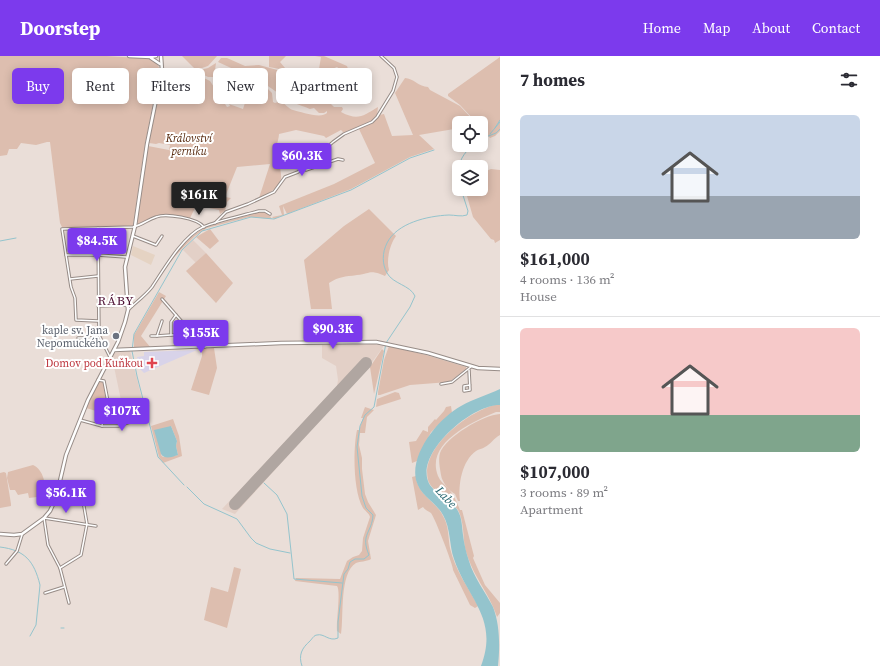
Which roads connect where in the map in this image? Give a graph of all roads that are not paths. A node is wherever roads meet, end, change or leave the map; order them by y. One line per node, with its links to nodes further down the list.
1 (129, 56): 5 (street)
2 (156, 56): 5 (street)
3 (161, 56): 6 (street)
4 (381, 56): 8 (street)
5 (151, 57): 6 (street)
6 (161, 65): 11 (street)
7 (343, 160): 8 (street)
8 (303, 168): 10 (street)
9 (270, 214): 10 (street)
10 (215, 223): 12 (street)
11 (135, 226): 12 (street); 13 (street); 14 (street)
12 (204, 227): 24 (street)
13 (98, 228): 16 (street); 17 (street)
14 (133, 236): 15 (street); 18 (street)
15 (162, 236)
16 (66, 255): 17 (street); 20 (street)
17 (98, 255): 18 (street); 19 (street)
18 (128, 257): 22 (street)
19 (98, 276): 20 (street); 23 (street)
20 (70, 279): 26 (street)
21 (162, 300): 25 (street)
22 (128, 305): 23 (street); 24 (street)
23 (98, 306): 26 (street)
24 (128, 310): 35 (street)
25 (176, 315): 28 (street); 29 (street)
26 (98, 321): 33 (street)
27 (162, 322): 31 (street)
28 (183, 323)
29 (171, 335): 31 (street); 34 (street)
30 (151, 336): 31 (street)
31 (157, 336)
32 (78, 338): 33 (street)
33 (99, 338): 36 (street)
34 (205, 347): 35 (street); 37 (street)
35 (114, 350): 36 (street)
36 (110, 357): 40 (street)
37 (472, 366): 38 (street); 39 (street)
38 (500, 369)
39 (469, 370): 41 (street); 42 (street)
40 (98, 380): 44 (street); 45 (street)
41 (441, 384)
42 (470, 385)
43 (139, 419): 45 (street)
44 (80, 420): 45 (street); 47 (street)
45 (102, 426)
46 (81, 489): 48 (street)
47 (44, 518): 48 (street); 51 (street); 53 (street)
48 (87, 525): 49 (street); 53 (street)
49 (96, 526)
50 (0, 534): 51 (street)
51 (22, 534): 52 (street)
52 (6, 564)
53 (60, 568): 54 (street)
54 (65, 587): 55 (street); 56 (street)
55 (45, 593)
56 (69, 603)

